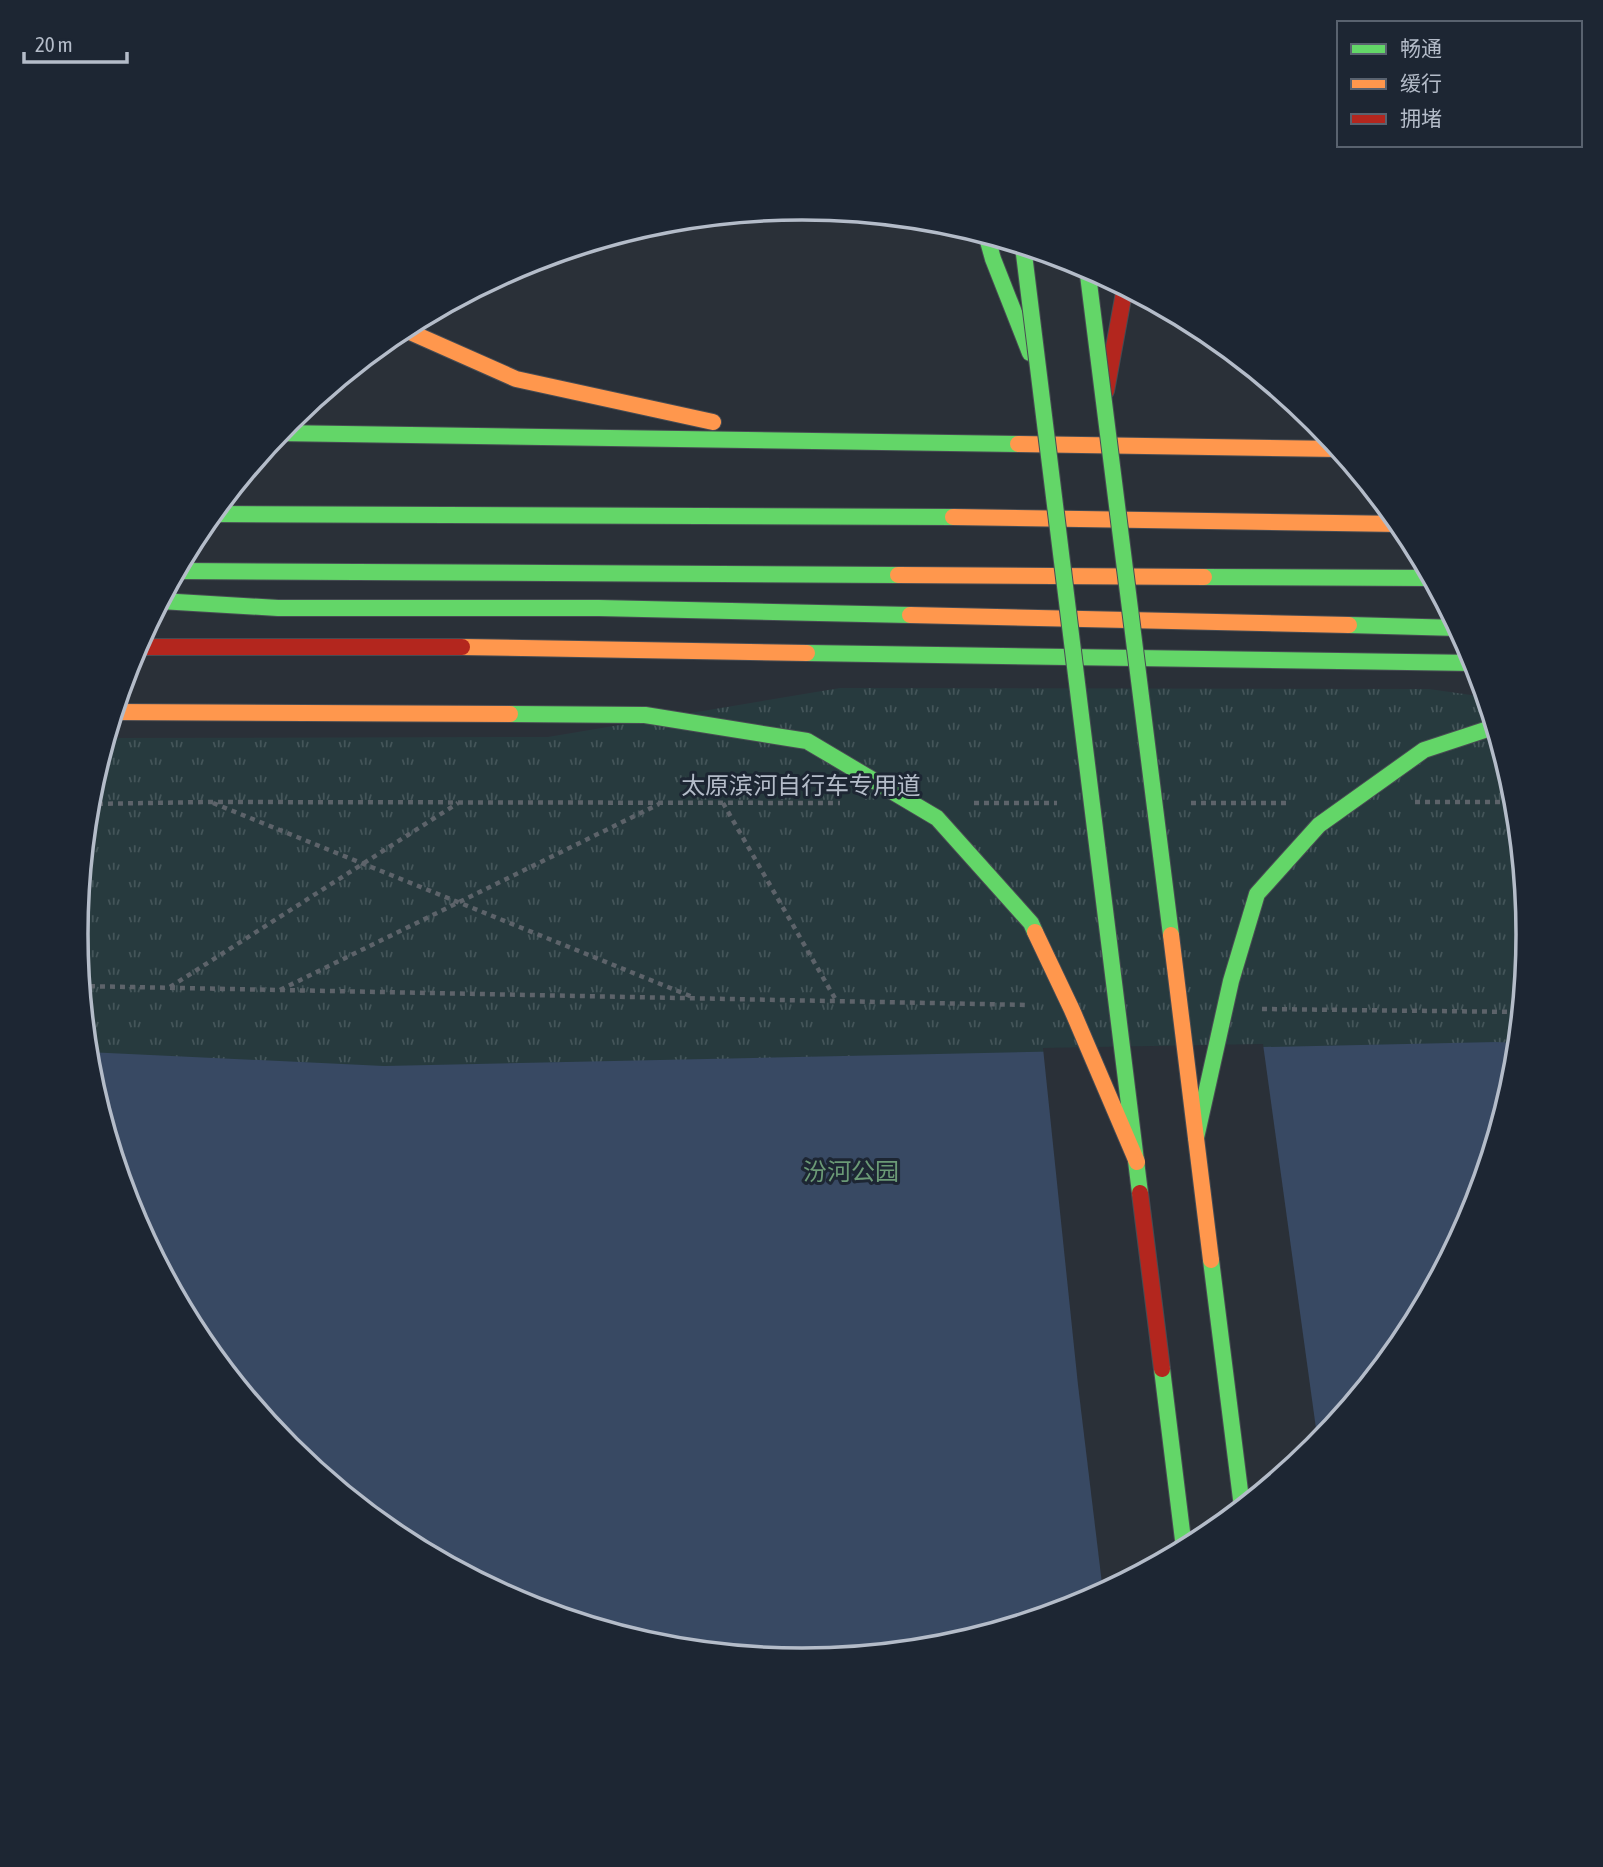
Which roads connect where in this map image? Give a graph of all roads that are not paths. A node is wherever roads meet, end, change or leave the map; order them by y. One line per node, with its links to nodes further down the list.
1 (989, 245): 8 (main road, bridge)
2 (1024, 255): 8 (main road, bridge)
3 (1089, 280): 9 (main road, bridge)
4 (1123, 296): 9 (main road, bridge)
5 (446, 331): 7 (main road)
6 (415, 334): 7 (main road)
7 (484, 365): 11 (main road)
8 (1040, 378): 26 (main road, bridge)
9 (1104, 403): 25 (main road, bridge)
10 (293, 433): 11 (main road)
11 (797, 440): 13 (main road)
12 (1317, 441): 13 (main road)
13 (1276, 448): 14 (main road)
14 (1325, 449)
15 (224, 514): 16 (main road)
16 (1386, 524)
17 (186, 571): 18 (main road)
18 (1421, 578)
19 (170, 602): 20 (main road)
20 (1446, 628)
21 (148, 646): 22 (main road)
22 (1462, 663)
23 (123, 712): 26 (main road, bridge)
24 (1485, 730): 25 (main road, bridge)
25 (1196, 1138): 27 (main road, bridge)
26 (1137, 1162): 28 (main road, bridge)
27 (1241, 1496)
28 (1183, 1537)

